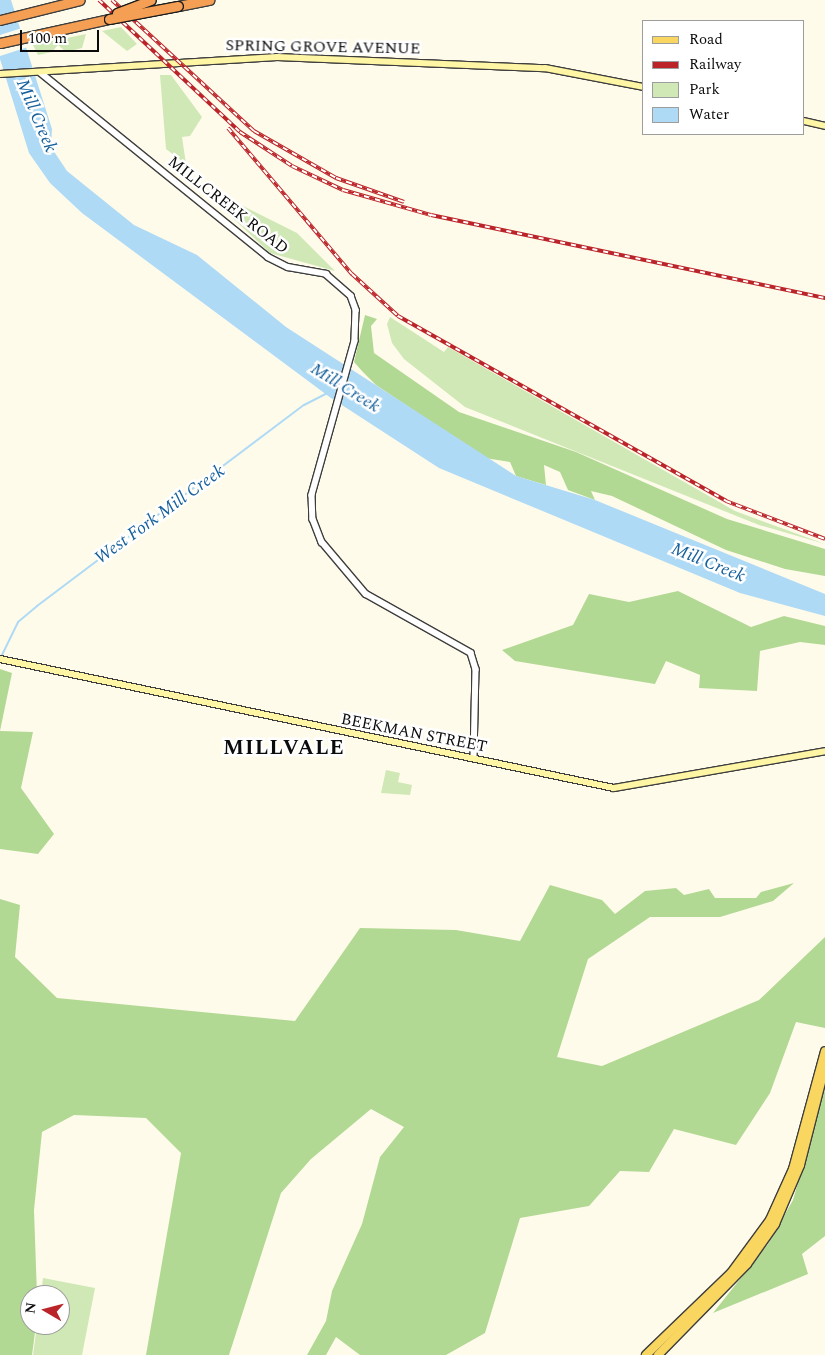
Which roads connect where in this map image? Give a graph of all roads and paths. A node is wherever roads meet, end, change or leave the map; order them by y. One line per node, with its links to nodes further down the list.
1 (80, 0): 5 (highway)
2 (151, 0): 4 (highway, bridge)
3 (209, 0): 4 (highway, bridge)
4 (109, 19): 6 (highway)
5 (0, 20)
6 (0, 43)
7 (40, 73): 8 (main road, SPRING GROVE AVENUE); 9 (main road, SPRING GROVE AVENUE); 14 (street, MILLCREEK ROAD)
8 (0, 74)
9 (642, 87)
10 (805, 121): 11 (main road)
11 (825, 126)
12 (0, 659): 14 (main road, BEEKMAN STREET)
13 (825, 751): 14 (main road, BEEKMAN STREET)
14 (474, 758)
15 (825, 1051): 17 (main road)
16 (825, 1067): 18 (main road)
17 (646, 1355)
18 (658, 1355)

